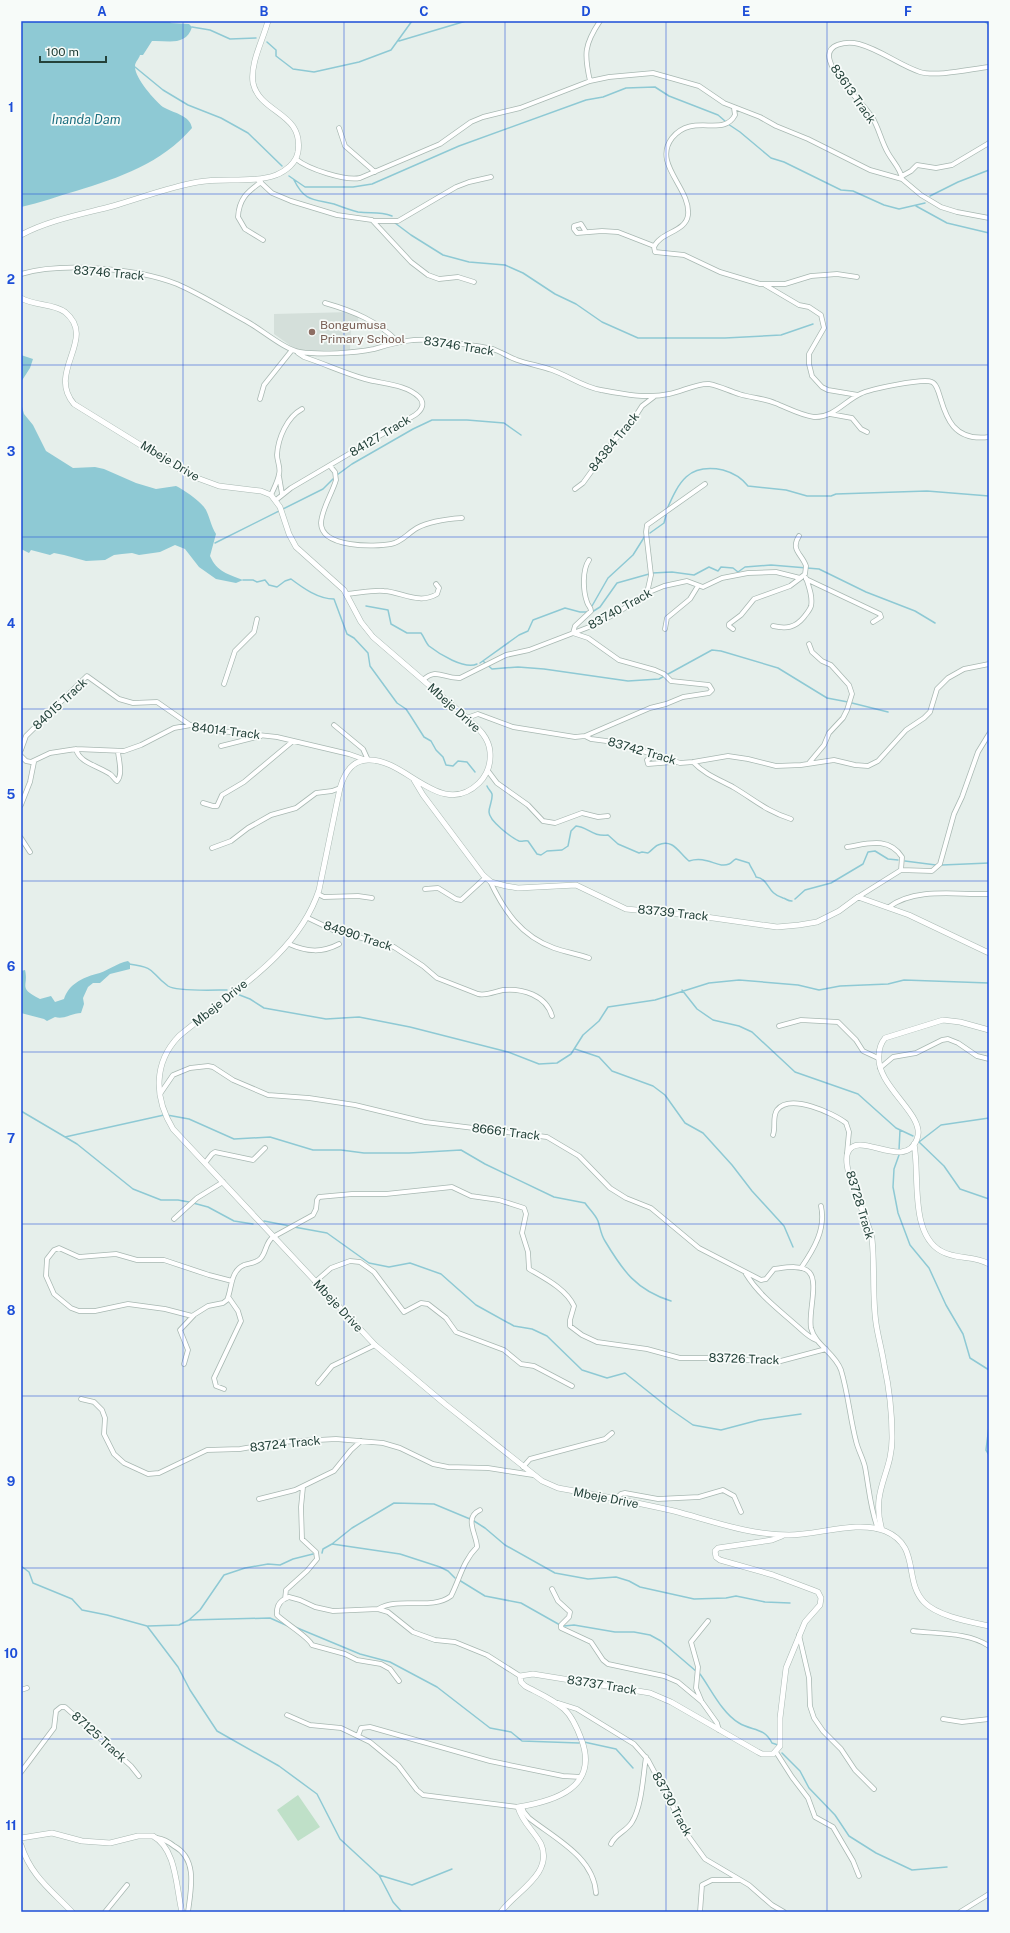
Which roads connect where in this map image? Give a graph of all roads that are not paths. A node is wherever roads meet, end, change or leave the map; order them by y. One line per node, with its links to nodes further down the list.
1 (268, 21): 8 (street)
2 (600, 21): 4 (street)
3 (989, 67): 11 (street, 83613 Track)
4 (590, 81): 5 (street); 9 (street)
5 (734, 108): 11 (street); 18 (street)
6 (339, 128): 9 (street)
7 (989, 143): 11 (street)
8 (296, 159): 9 (street); 12 (street)
9 (375, 172)
10 (491, 177): 14 (street)
11 (902, 178): 13 (street)
12 (259, 180): 14 (street); 16 (street); 17 (street)
13 (989, 218)
14 (374, 221): 21 (street)
15 (586, 232): 18 (street)
16 (21, 235)
17 (263, 240)
18 (654, 246): 22 (street)
19 (21, 274): 26 (street, 83746 Track)
20 (857, 278): 22 (street)
21 (474, 282)
22 (763, 284): 28 (street)
23 (21, 298): 40 (street, Mbeje Drive)
24 (326, 303): 25 (street)
25 (398, 342): 27 (street, 83746 Track); 29 (street, 83746 Track)
26 (292, 350): 27 (street, 83746 Track); 30 (street)
27 (297, 352): 35 (street, 84127 Track)
28 (858, 395): 32 (street); 34 (street)
29 (655, 396): 32 (street, 83746 Track); 38 (street, 84384 Track)
30 (260, 399)
31 (302, 409): 36 (street)
32 (830, 414): 33 (street, 83746 Track)
33 (867, 432)
34 (989, 437)
35 (330, 466): 39 (street, 84127 Track); 42 (street)
36 (279, 476): 39 (street); 40 (street)
37 (705, 484): 48 (street)
38 (575, 489)
39 (282, 494): 41 (street, 84127 Track)
40 (271, 495): 41 (street, Mbeje Drive)
41 (276, 500): 49 (street, Mbeje Drive)
42 (462, 518)
43 (798, 536): 45 (street)
44 (589, 560): 55 (street)
45 (804, 577): 47 (street, 83740 Track); 51 (street, 83740 Track); 52 (street); 54 (street)
46 (436, 584): 49 (street)
47 (698, 586): 48 (street, 83740 Track); 53 (street)
48 (647, 593): 55 (street, 83740 Track)
49 (346, 594): 58 (street, Mbeje Drive)
50 (257, 620): 59 (street)
51 (872, 622)
52 (773, 626)
53 (665, 629)
54 (733, 629)
55 (573, 633): 58 (street, 83740 Track); 65 (street)
56 (809, 644): 77 (street)
57 (989, 664): 77 (street, 83742 Track)
58 (423, 680): 60 (street, Mbeje Drive)
59 (224, 684)
60 (467, 718): 65 (street, 83742 Track); 78 (street, Mbeje Drive)
61 (191, 725): 64 (street, 84014 Track); 69 (street, 84015 Track); 70 (street, 84014 Track)
62 (334, 725): 73 (street)
63 (989, 734): 89 (street)
64 (263, 735): 66 (street, 84014 Track); 67 (street)
65 (585, 736): 71 (street, 83742 Track)
66 (293, 741): 73 (street, 84014 Track); 81 (street)
67 (221, 746)
68 (76, 749): 70 (street, 84014 Track); 70 (street); 74 (street, 84014 Track)
69 (21, 750)
70 (118, 752)
71 (654, 755): 75 (street, 83742 Track); 75 (street)
72 (21, 756): 74 (street)
73 (367, 760): 79 (street); 80 (street, Mbeje Drive)
74 (34, 762): 82 (street)
75 (676, 762): 76 (street, 83742 Track)
76 (694, 762): 77 (street, 83742 Track); 84 (street)
77 (808, 763)
78 (488, 771): 79 (street); 83 (street)
79 (414, 779): 90 (street)
80 (340, 788): 87 (street); 92 (street, Mbeje Drive)
81 (203, 803)
82 (21, 805)
83 (608, 816)
84 (791, 819)
85 (21, 838): 88 (street)
86 (847, 847): 89 (street)
87 (212, 848)
88 (30, 852)
89 (901, 870): 94 (street, 83739 Track)
90 (487, 879): 91 (street); 94 (street, 83739 Track); 101 (street)
91 (425, 889)
92 (318, 894): 95 (street); 97 (street, Mbeje Drive)
93 (989, 894): 96 (street)
94 (858, 896): 96 (street)
95 (372, 898)
96 (889, 907): 100 (street)
97 (308, 918): 98 (street, Mbeje Drive); 102 (street, 84990 Track)
98 (290, 944): 99 (street); 108 (street, Mbeje Drive)
99 (339, 944)
100 (989, 953)
101 (590, 958)
102 (552, 1016)
103 (778, 1026): 105 (street)
104 (989, 1030): 105 (street)
105 (878, 1058): 107 (street)
106 (989, 1059): 107 (street)
107 (879, 1069): 110 (street)
108 (160, 1094): 113 (street, Mbeje Drive); 120 (street, 86661 Track)
109 (773, 1135): 112 (street)
110 (914, 1144): 112 (street, 83728 Track); 118 (street)
111 (265, 1148): 113 (street)
112 (847, 1153): 142 (street, 83728 Track)
113 (205, 1163): 114 (street, Mbeje Drive)
114 (223, 1182): 116 (street); 117 (street, Mbeje Drive)
115 (821, 1206): 119 (street)
116 (174, 1219)
117 (273, 1237): 121 (street); 122 (street, Mbeje Drive); 127 (street, 83726 Track)
118 (989, 1264)
119 (801, 1268): 120 (street, 86661 Track); 125 (street)
120 (746, 1274): 125 (street)
121 (232, 1281): 123 (street); 124 (street)
122 (315, 1282): 126 (street, Mbeje Drive); 130 (street)
123 (228, 1298): 124 (street); 131 (street)
124 (194, 1315): 128 (street)
125 (818, 1341): 127 (street)
126 (375, 1345): 129 (street); 135 (street, Mbeje Drive)
127 (826, 1349): 142 (street)
128 (184, 1364)
129 (318, 1383)
130 (572, 1386)
131 (224, 1389)
132 (82, 1399): 134 (street, 83724 Track)
133 (612, 1433): 135 (street)
134 (361, 1440): 136 (street, 83724 Track); 137 (street)
135 (523, 1467): 136 (street, Mbeje Drive)
136 (533, 1476): 139 (street, Mbeje Drive)
137 (304, 1487): 138 (street); 145 (street)
138 (259, 1499)
139 (616, 1499): 141 (street); 143 (street, Mbeje Drive)
140 (480, 1510): 146 (street)
141 (740, 1512)
142 (880, 1530): 143 (street, Mbeje Drive); 148 (street, Mbeje Drive)
143 (783, 1535): 150 (street)
144 (552, 1589): 156 (street)
145 (285, 1599): 146 (street); 153 (street)
146 (378, 1609): 152 (street)
147 (708, 1621): 156 (street)
148 (989, 1626)
149 (913, 1631): 151 (street)
150 (799, 1635): 163 (street); 168 (street)
151 (989, 1646)
152 (520, 1676): 157 (street); 161 (street, 83737 Track)
153 (399, 1681)
154 (27, 1688): 155 (street)
155 (21, 1690)
156 (702, 1702): 161 (street)
157 (567, 1708): 164 (street, 83730 Track); 167 (street)
158 (287, 1715): 162 (street)
159 (943, 1719): 160 (street)
160 (989, 1719)
161 (719, 1730): 163 (street, 83737 Track)
162 (358, 1736): 167 (street); 169 (street)
163 (776, 1752): 174 (street)
164 (646, 1757): 172 (street); 175 (street, 83730 Track)
165 (21, 1772): 166 (street, 87125 Track)
166 (139, 1776)
167 (581, 1777): 169 (street)
168 (874, 1789)
169 (520, 1807): 177 (street); 183 (street)
170 (21, 1838): 171 (street)
171 (157, 1838): 181 (street); 182 (street)
172 (611, 1844)
173 (21, 1845): 179 (street)
174 (859, 1876)
175 (739, 1880): 184 (street); 185 (street, 83730 Track)
176 (127, 1885): 180 (street)
177 (596, 1893)
178 (989, 1894): 186 (street)
179 (72, 1912)
180 (105, 1912)
181 (182, 1912)
182 (188, 1912)
183 (501, 1912)
184 (700, 1912)
185 (784, 1912)
186 (960, 1912)

